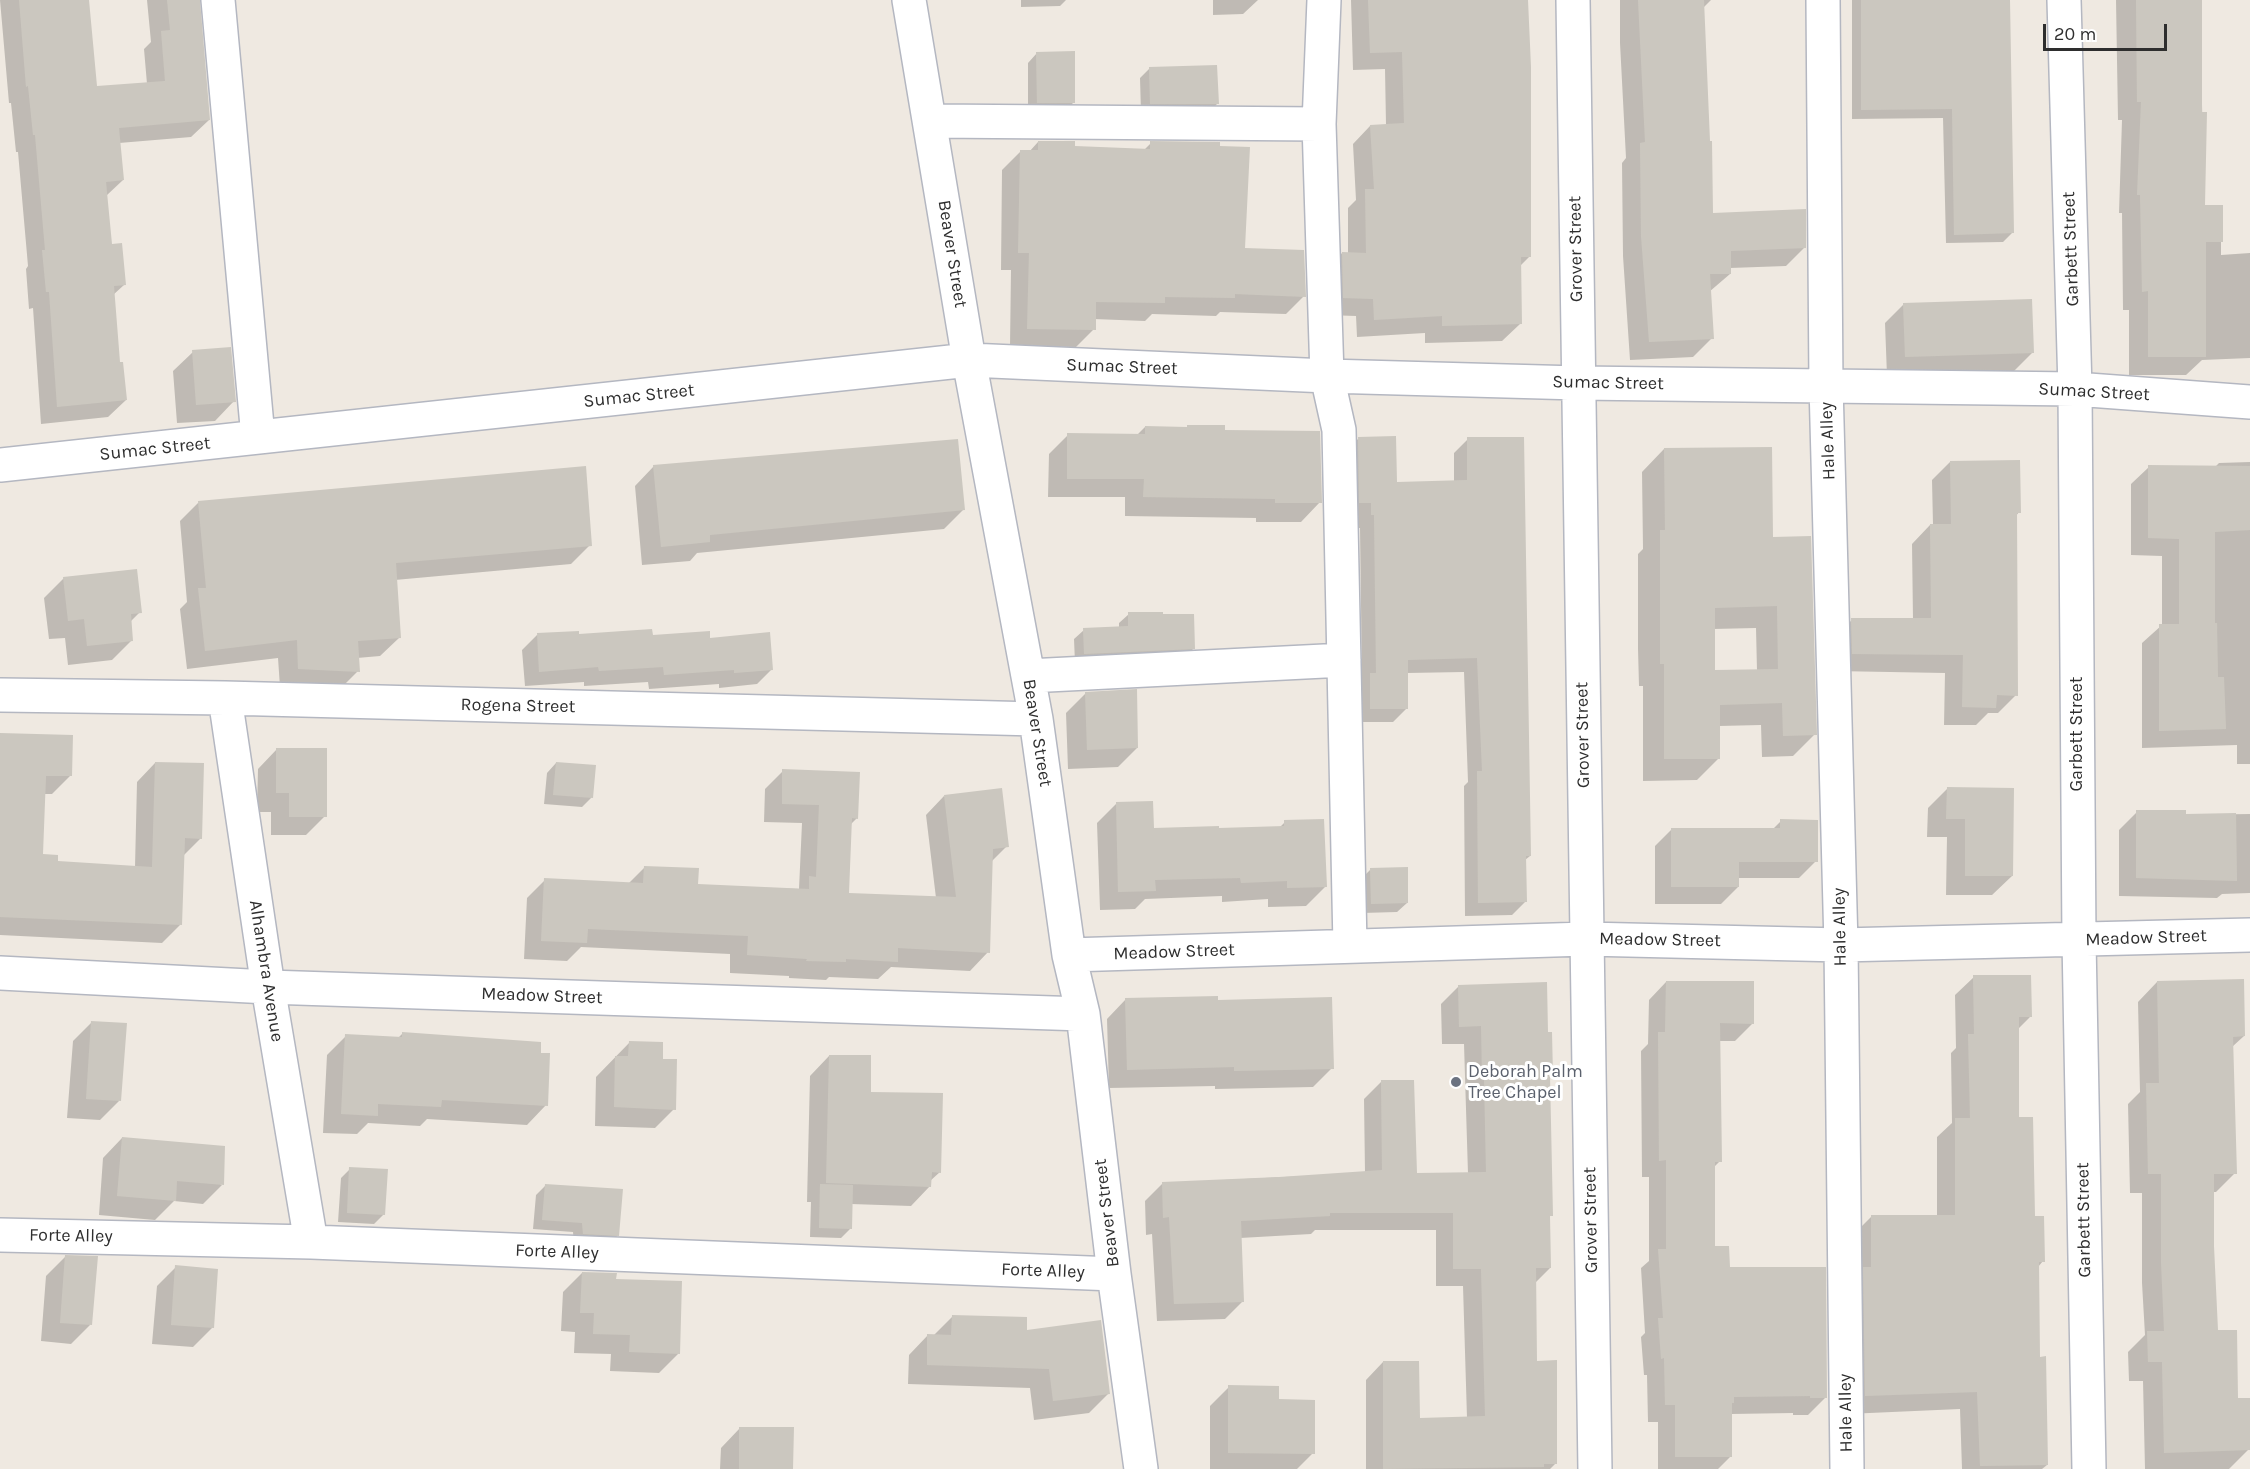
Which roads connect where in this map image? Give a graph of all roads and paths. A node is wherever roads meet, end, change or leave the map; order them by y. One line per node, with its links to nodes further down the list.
1 (218, 0): 15 (street)
2 (909, 0): 7 (street, Beaver Street)
3 (1324, 0): 8 (street)
4 (1573, 0): 11 (street, Grover Street)
5 (1823, 0): 12 (street, Hale Alley)
6 (2064, 0): 13 (street, Garbett Street)
7 (931, 122): 8 (street); 9 (street, Beaver Street)
8 (1319, 124): 10 (street)
9 (969, 360): 10 (street, Sumac Street); 15 (street, Sumac Street); 18 (street, Beaver Street)
10 (1327, 376): 11 (street, Sumac Street); 17 (street)
11 (1578, 384): 12 (street, Sumac Street); 23 (street, Grover Street)
12 (1826, 385): 13 (street, Sumac Street); 25 (street, Hale Alley)
13 (2075, 389): 14 (street, Sumac Street); 24 (street, Garbett Street)
14 (2250, 402)
15 (258, 437): 16 (street, Sumac Street)
16 (0, 465)
17 (1344, 660): 18 (street); 26 (street)
18 (1028, 676): 21 (street, Beaver Street)
19 (0, 695): 20 (street, Rogena Street)
20 (225, 698): 21 (street, Rogena Street); 29 (street, Alhambra Avenue)
21 (1036, 719): 27 (street, Beaver Street)
22 (2250, 935): 24 (street, Meadow Street)
23 (1587, 939): 25 (street, Meadow Street); 26 (street, Meadow Street); 35 (street, Grover Street)
24 (2079, 940): 25 (street, Meadow Street); 37 (street, Garbett Street)
25 (1841, 945): 36 (street, Hale Alley)
26 (1350, 946): 27 (street, Meadow Street)
27 (1070, 955): 30 (street, Beaver Street)
28 (0, 973): 29 (street, Meadow Street)
29 (268, 987): 30 (street, Meadow Street); 32 (street, Alhambra Avenue)
30 (1083, 1014): 33 (street, Beaver Street)
31 (0, 1234): 32 (street, Forte Alley)
32 (311, 1242): 33 (street, Forte Alley)
33 (1114, 1274): 34 (street, Beaver Street)
34 (1141, 1469)
35 (1595, 1469)
36 (1847, 1469)
37 (2089, 1469)

